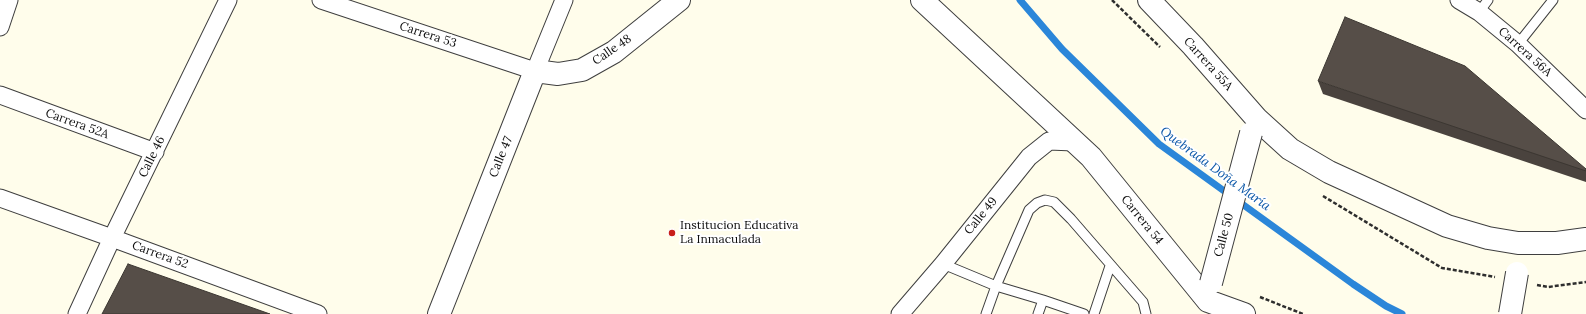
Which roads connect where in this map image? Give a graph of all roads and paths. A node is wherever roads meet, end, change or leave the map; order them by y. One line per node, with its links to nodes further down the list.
1 (9, 0): 11 (street)
2 (228, 0): 18 (street, Calle 46)
3 (321, 0): 13 (street, Carrera 53)
4 (564, 0): 13 (street, Calle 47)
5 (679, 0): 13 (street, Calle 48)
6 (922, 0): 17 (street, Carrera 54)
7 (1149, 0): 16 (street, Carrera 55A)
8 (1459, 0): 10 (street, Carrera 56A)
9 (1553, 0): 12 (lane)
10 (1483, 6): 12 (street, Carrera 56A)
11 (0, 27)
12 (1518, 44): 15 (street, Carrera 56A)
13 (535, 71): 30 (street, Calle 47)
14 (0, 95): 18 (street, Carrera 52A)
15 (1586, 110)
16 (1254, 126): 22 (street, Carrera 55A); 26 (street, Calle 50, bridge)
17 (1074, 142): 23 (street, Calle 49); 26 (street, Carrera 54)
18 (155, 152): 20 (street, Calle 46)
19 (0, 198): 20 (street, Carrera 52)
20 (112, 238): 28 (street, Calle 46); 29 (street, Carrera 52)
21 (1586, 239): 22 (street, Carrera 55A)
22 (1518, 243): 38 (street, bridge)
23 (943, 264): 25 (lane); 31 (street, Calle 49)
24 (1110, 266): 25 (lane); 35 (lane); 36 (lane)
25 (996, 286): 27 (lane); 32 (lane)
26 (1208, 299): 37 (street)
27 (1043, 300): 33 (lane); 34 (lane)
28 (78, 314)
29 (318, 314)
30 (439, 314)
31 (900, 314)
32 (986, 314)
33 (1038, 314)
34 (1084, 314)
35 (1094, 314)
36 (1146, 314)
37 (1244, 314)
38 (1510, 314)

